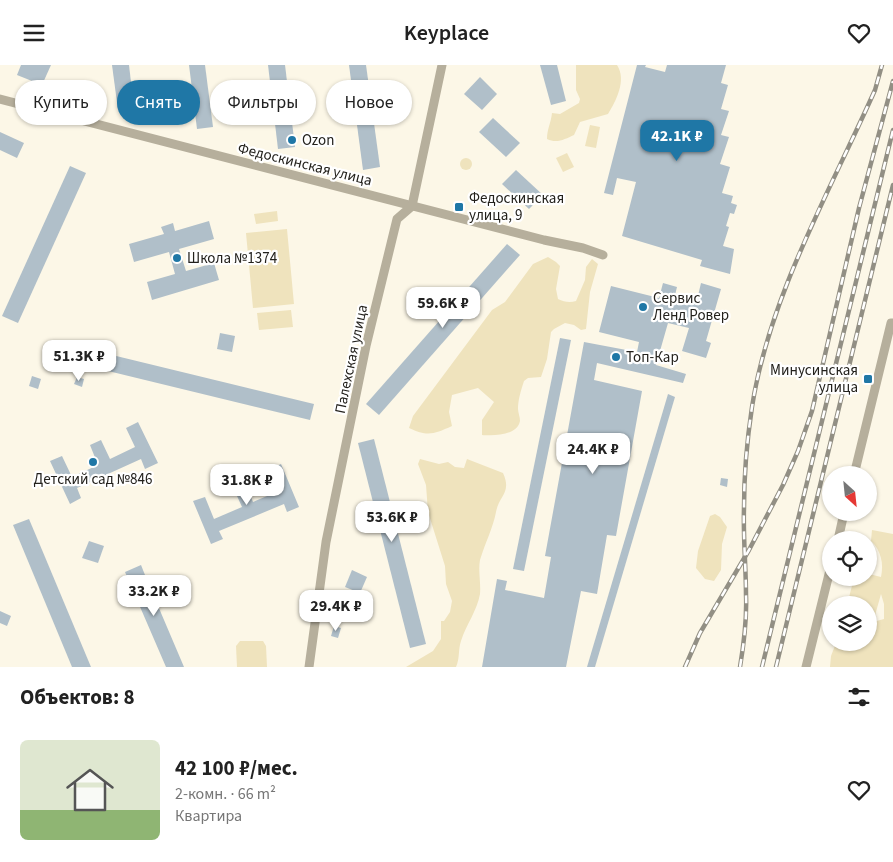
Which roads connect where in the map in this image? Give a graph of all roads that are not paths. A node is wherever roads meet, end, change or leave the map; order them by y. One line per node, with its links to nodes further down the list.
1 (442, 65): 3 (street)
2 (0, 99): 3 (street, Федоскинская улица)
3 (412, 206): 4 (street, Федоскинская улица); 8 (street, Палехская улица)
4 (604, 255)
5 (892, 323): 6 (street)
6 (856, 466)
7 (826, 586): 9 (street)
8 (309, 667)
9 (806, 667)

